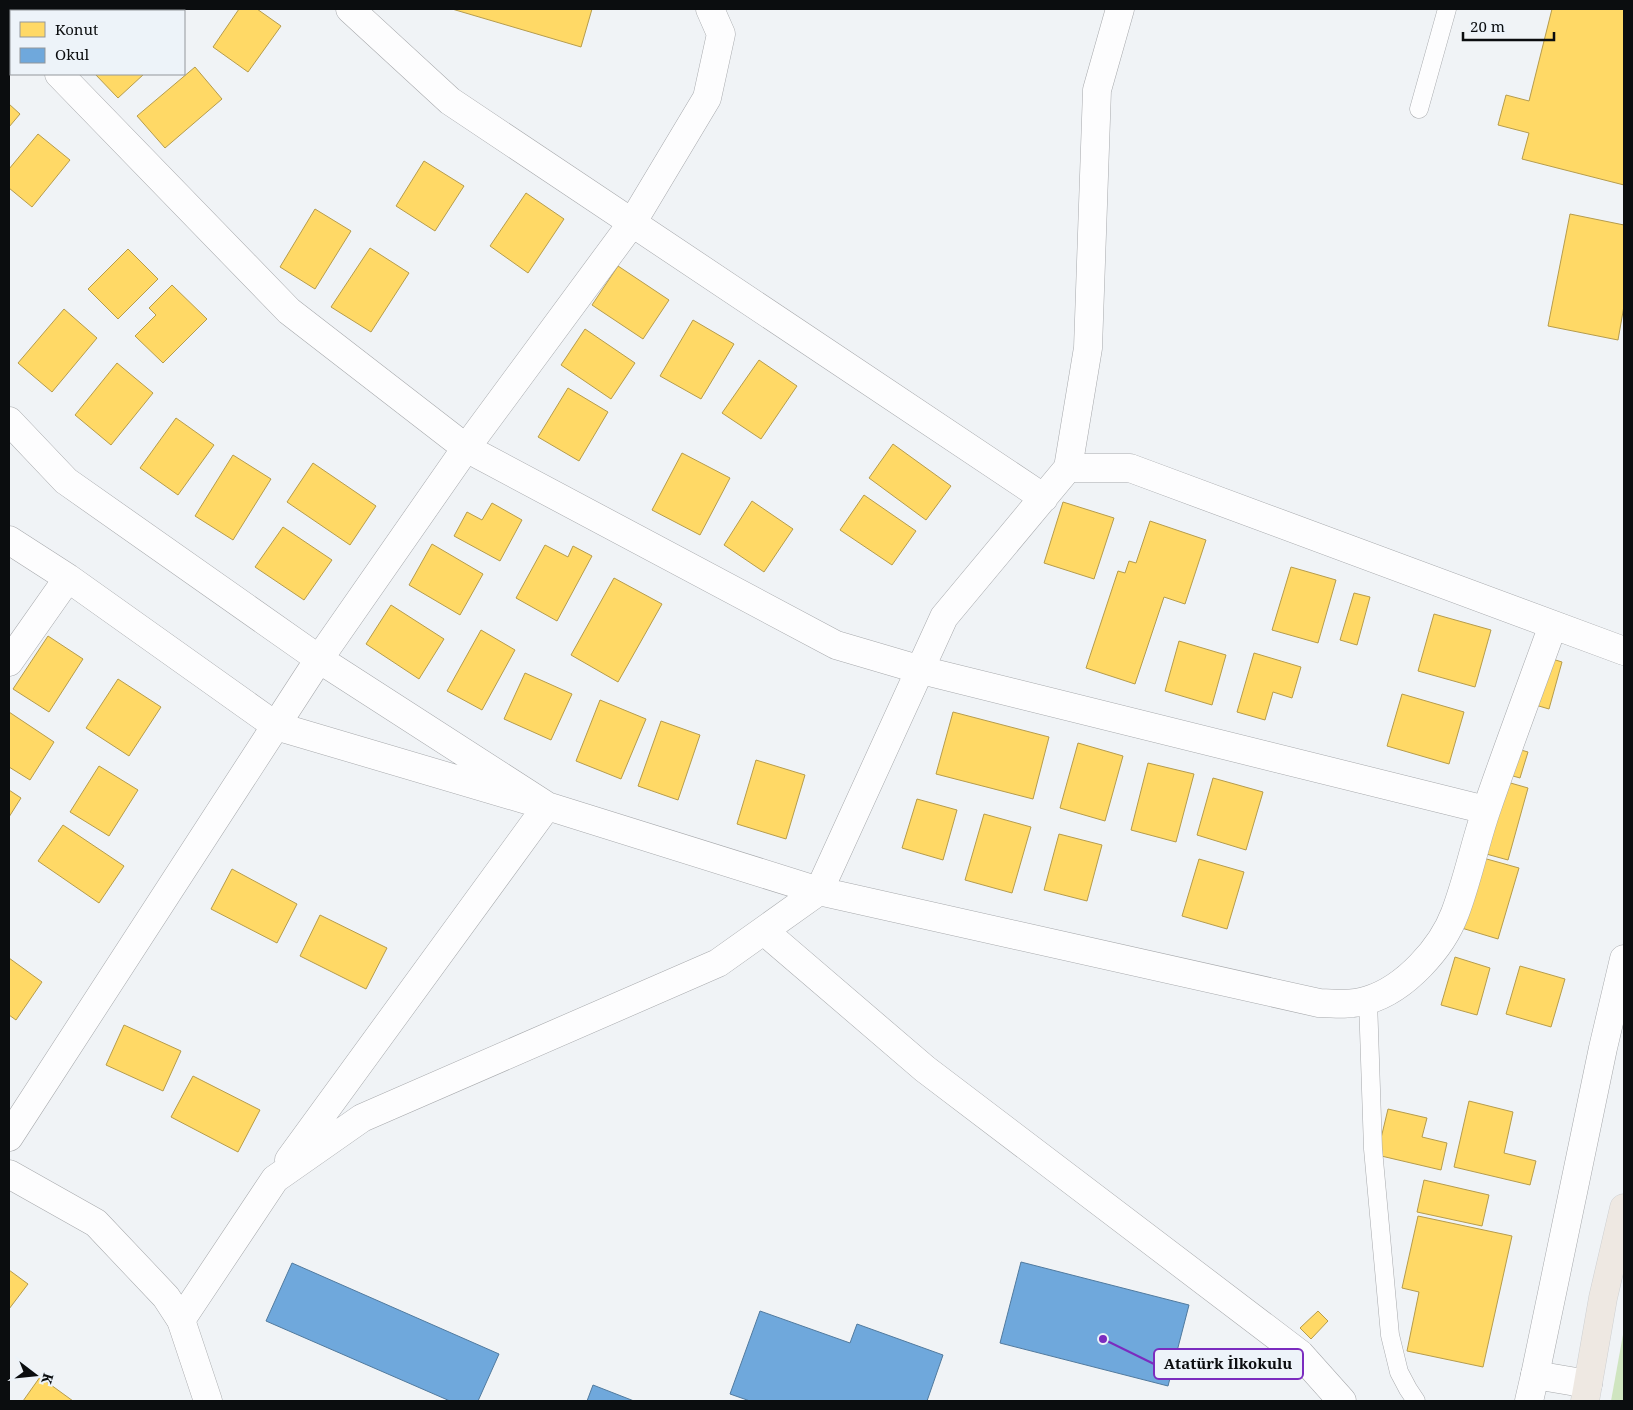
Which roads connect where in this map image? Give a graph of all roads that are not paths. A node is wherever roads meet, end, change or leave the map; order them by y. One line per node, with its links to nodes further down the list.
1 (350, 9): 7 (street)
2 (710, 9): 7 (street)
3 (1120, 9): 10 (street)
4 (1447, 9): 6 (lane)
5 (60, 75): 9 (street)
6 (1419, 109)
7 (632, 223): 9 (street); 11 (street)
8 (9, 421): 16 (street)
9 (466, 448): 16 (street); 18 (street)
10 (1068, 468): 11 (street); 14 (street)
11 (1044, 498): 18 (street)
12 (9, 540): 13 (street)
13 (68, 578): 17 (street); 19 (street)
14 (1553, 625): 15 (street); 21 (street)
15 (1624, 651)
16 (319, 659): 19 (street); 20 (street)
17 (9, 662)
18 (921, 670): 21 (street); 22 (street)
19 (276, 726): 20 (street); 27 (street)
20 (547, 806): 22 (street); 29 (street)
21 (1486, 810): 25 (street)
22 (819, 891): 23 (street); 25 (street)
23 (764, 931): 29 (street); 35 (street)
24 (1624, 959): 26 (street)
25 (1368, 1000): 36 (lane)
26 (1614, 1050): 32 (street)
27 (9, 1137)
28 (9, 1174): 31 (street)
29 (276, 1179): 31 (street)
30 (1624, 1208): 33 (highway)
31 (181, 1320): 34 (street)
32 (1535, 1375): 33 (street); 37 (street)
33 (1586, 1393)
34 (208, 1401)
35 (1342, 1401)
36 (1416, 1401)
37 (1529, 1401)

